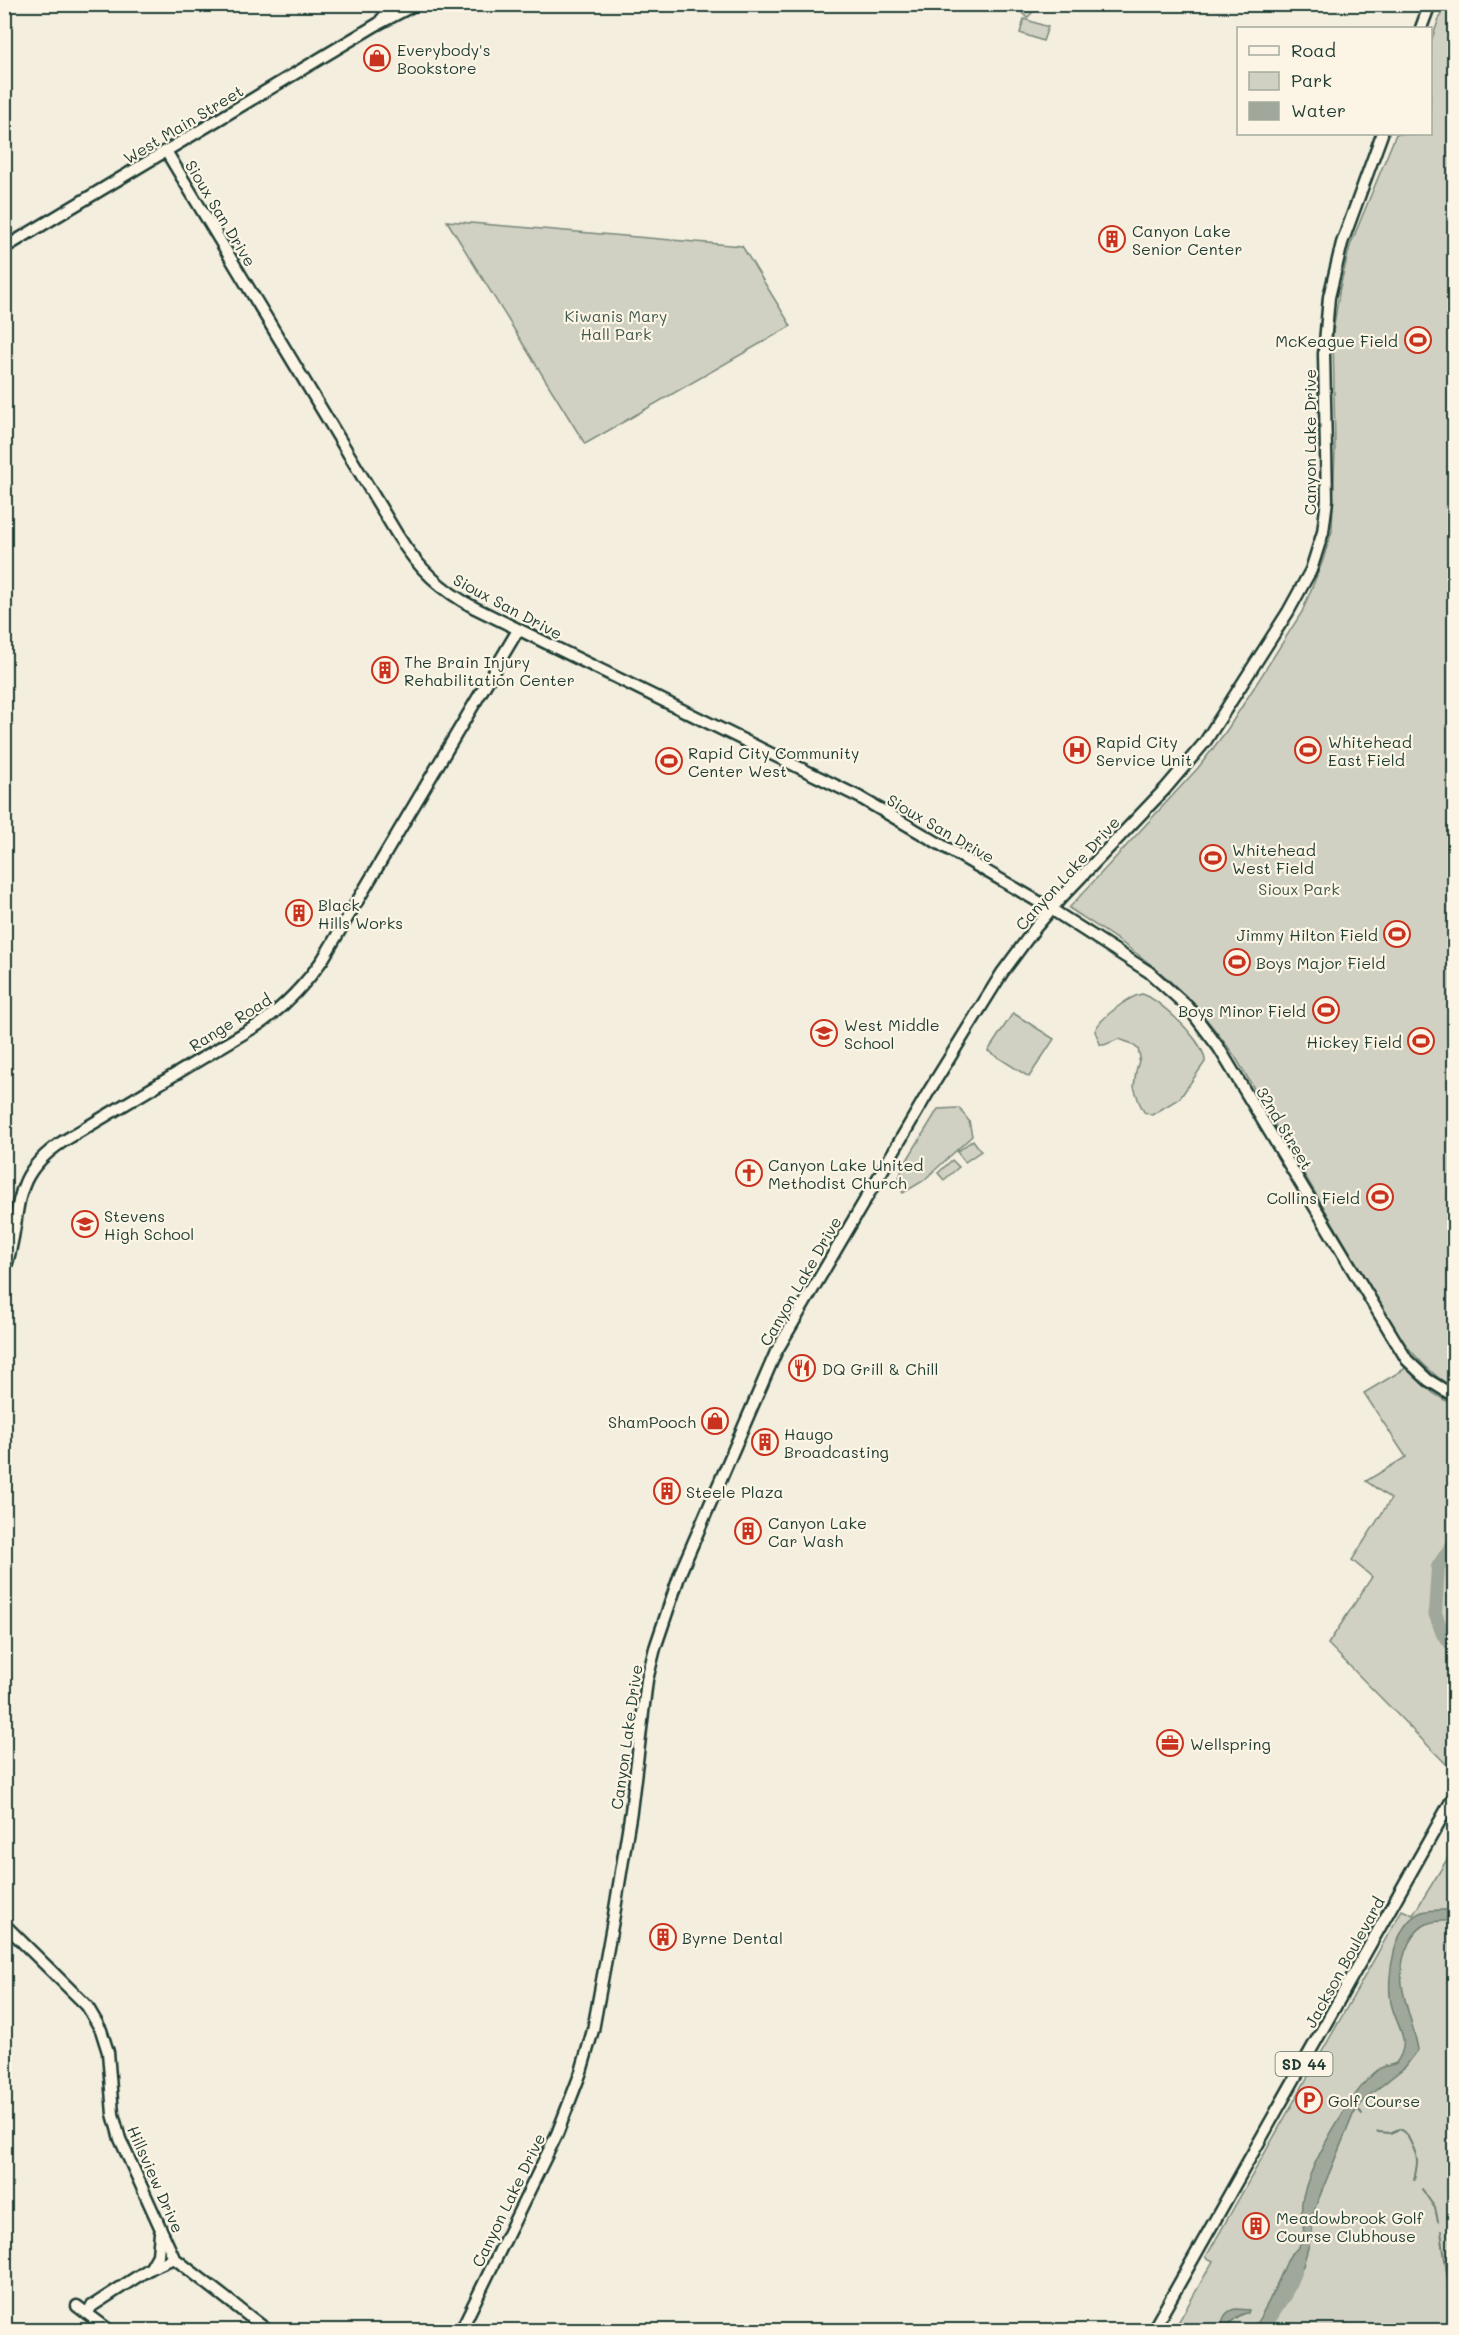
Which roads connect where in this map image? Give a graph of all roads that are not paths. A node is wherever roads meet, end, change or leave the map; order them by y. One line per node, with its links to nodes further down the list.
1 (389, 4): 5 (street)
2 (395, 4): 5 (street, West Main Street)
3 (1430, 4): 7 (street)
4 (415, 5): 6 (street, West Main Street)
5 (385, 16): 6 (street, West Main Street)
6 (376, 24): 9 (street, West Main Street)
7 (1421, 27)
8 (1383, 135): 12 (street, Canyon Lake Drive)
9 (166, 151): 10 (street, West Main Street); 11 (street, Sioux San Drive)
10 (4, 248)
11 (518, 630): 12 (street, Sioux San Drive); 13 (street, Range Road)
12 (1051, 909): 14 (street, 32nd Street); 24 (street, Canyon Lake Drive)
13 (4, 1272)
14 (1455, 1396)
15 (1455, 1797): 25 (street, Jackson Boulevard / SD 44)
16 (4, 1924): 17 (street, Hillsview Drive)
17 (156, 2217): 18 (street, Hillsview Drive); 19 (street)
18 (174, 2258): 19 (street); 23 (street, Hillsview Drive)
19 (150, 2270): 21 (street)
20 (77, 2306): 21 (street)
21 (87, 2313): 22 (street)
22 (109, 2331)
23 (267, 2331)
24 (461, 2331)
25 (1153, 2331)

